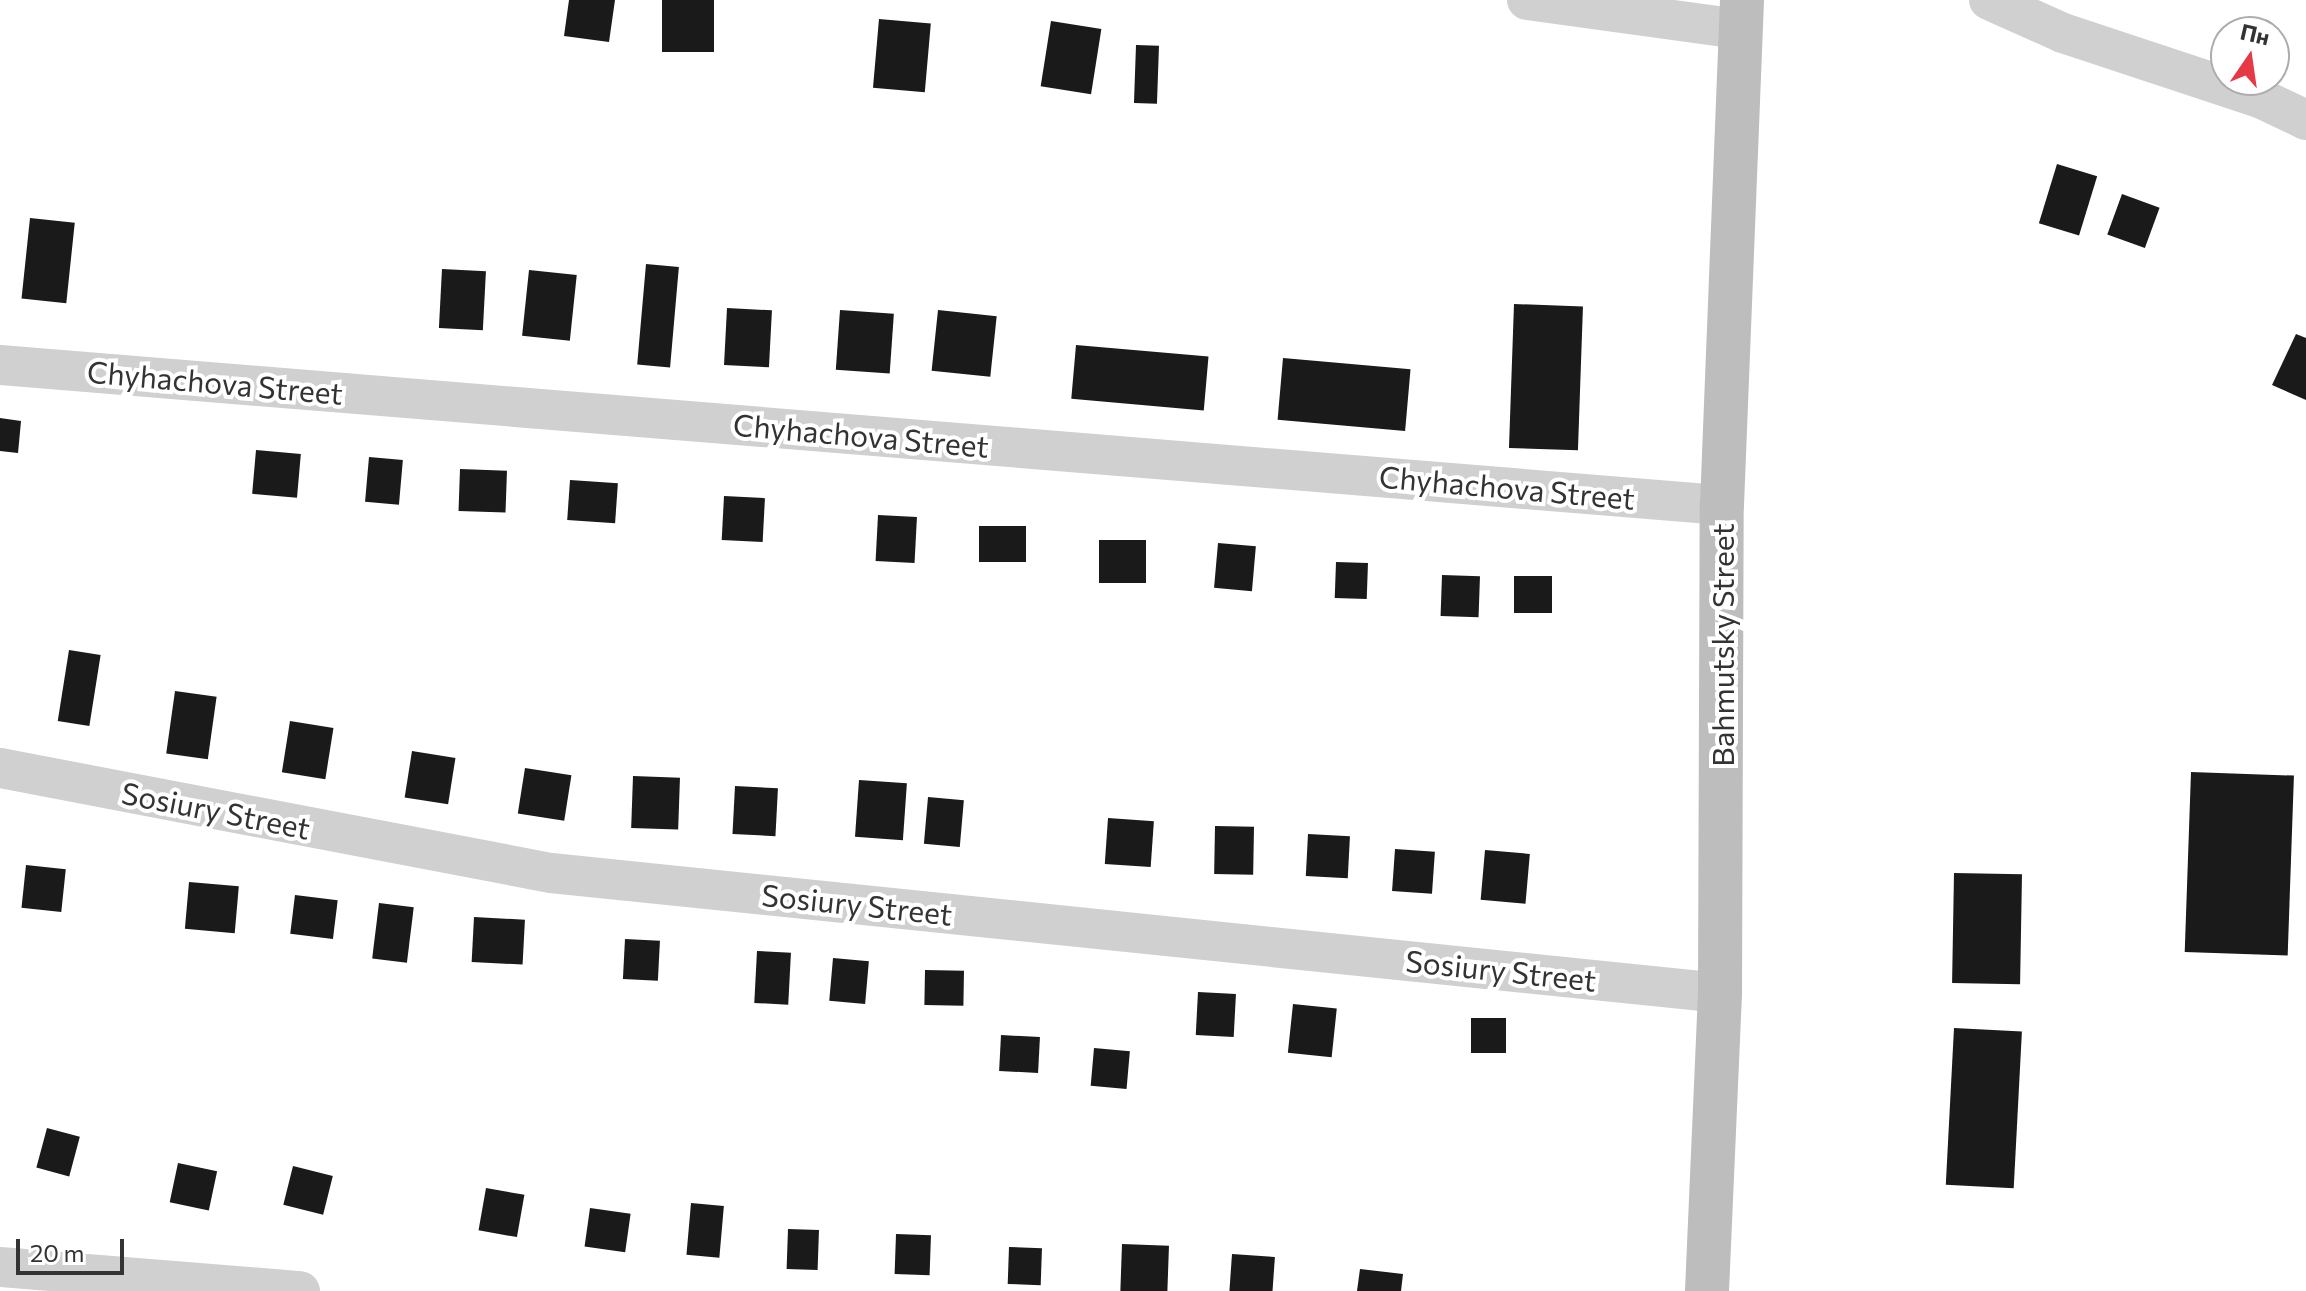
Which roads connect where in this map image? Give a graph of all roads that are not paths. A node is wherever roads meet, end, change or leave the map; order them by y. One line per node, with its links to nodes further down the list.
1 (1527, 0): 3 (street)
2 (1989, 0): 4 (street)
3 (1741, 14): 6 (main road, Bahmutsky Street)
4 (2306, 120)
5 (0, 365): 6 (street, Chyhachova Street)
6 (1722, 505): 8 (main road, Bahmutsky Street)
7 (0, 768): 8 (street, Sosiury Street)
8 (1720, 993): 11 (main road, Bahmutsky Street)
9 (0, 1267): 10 (street)
10 (300, 1291)
11 (1707, 1291)

